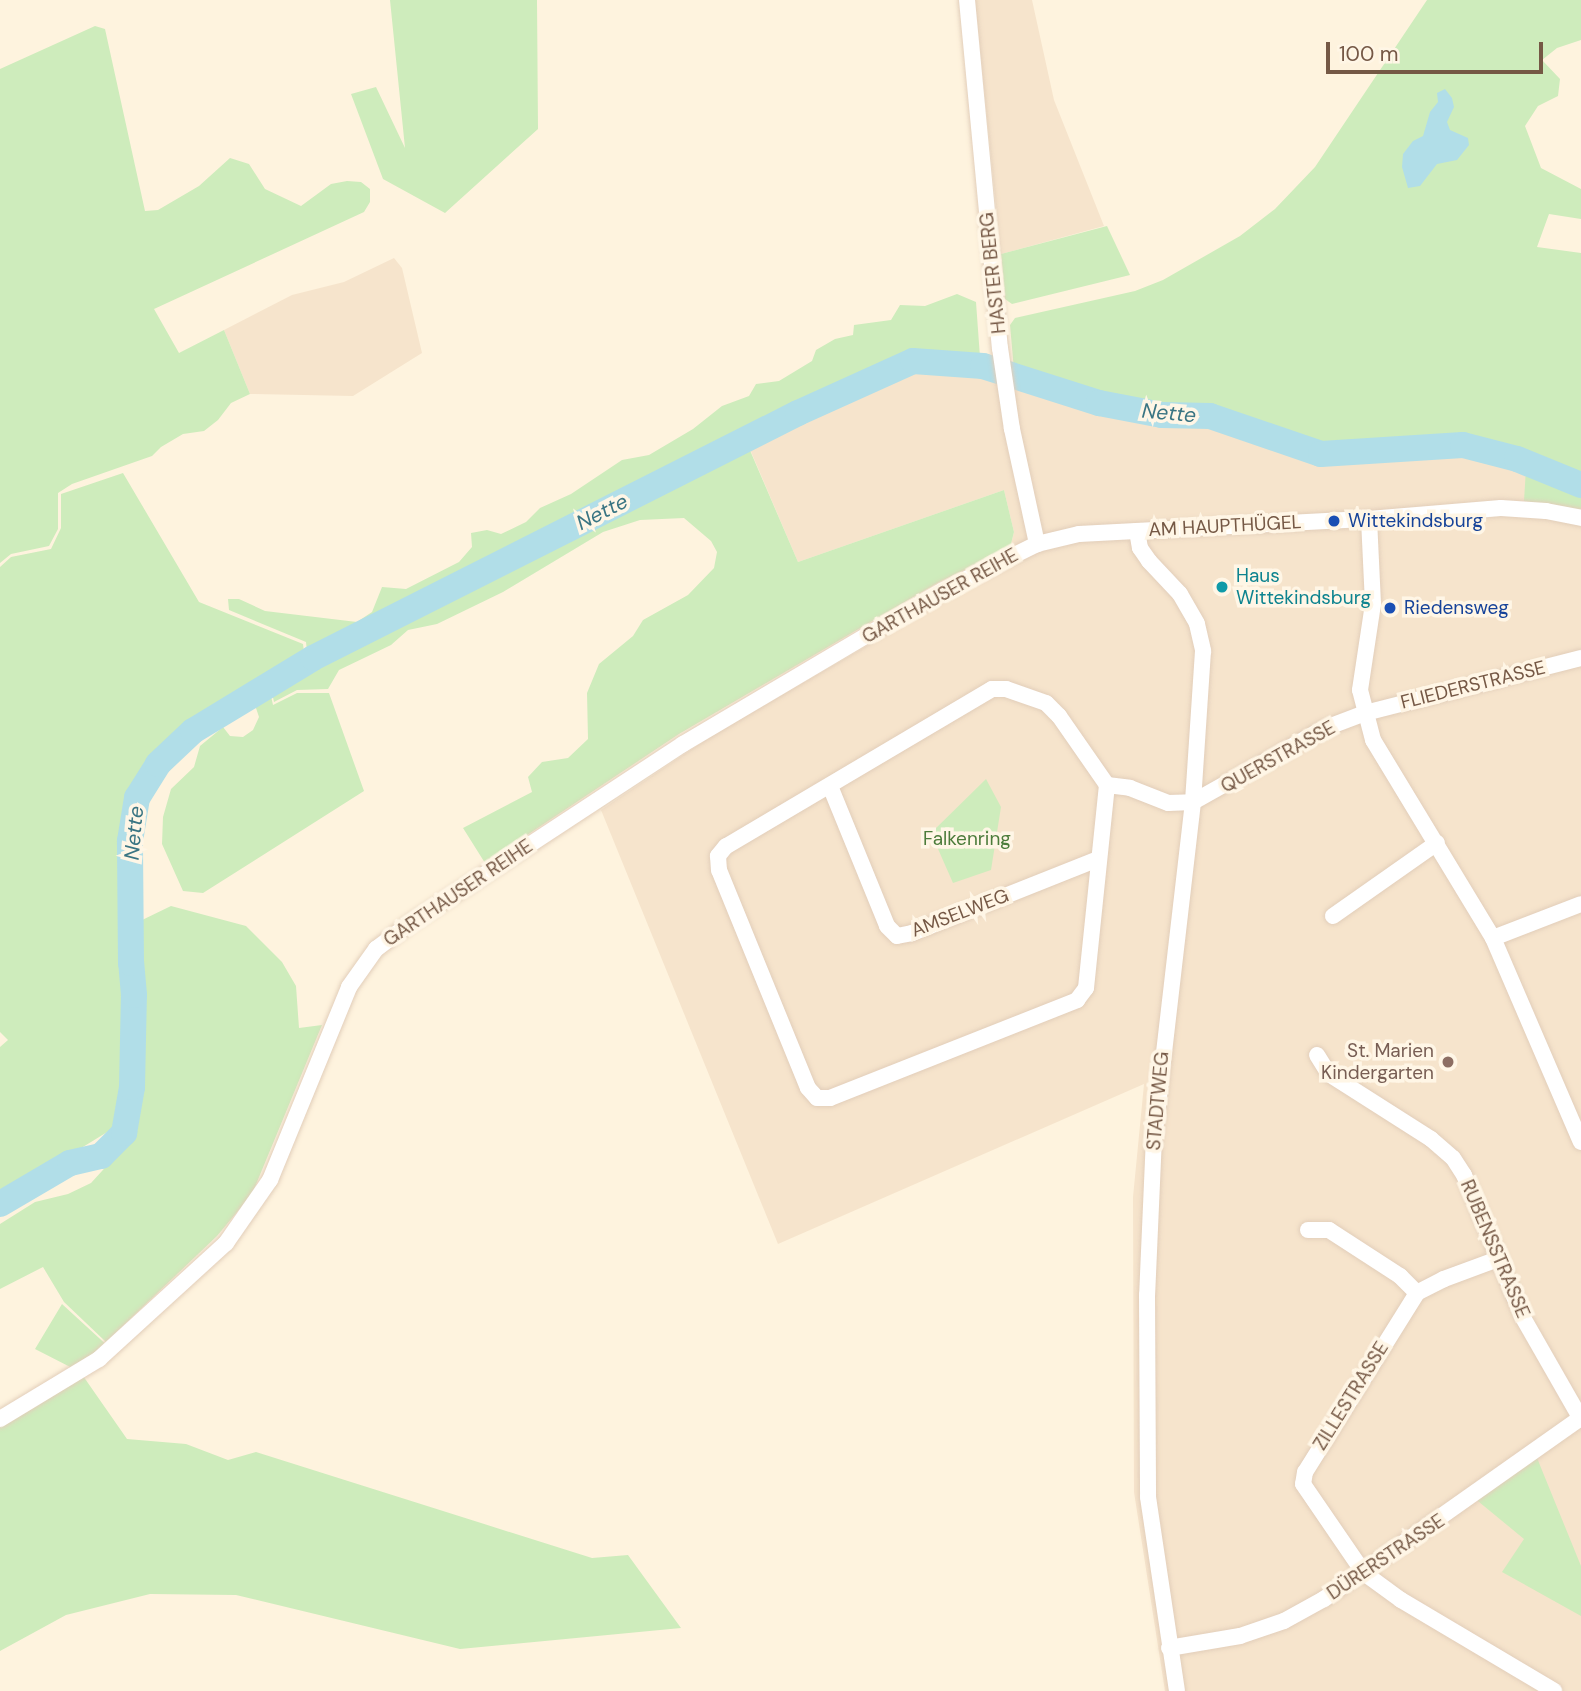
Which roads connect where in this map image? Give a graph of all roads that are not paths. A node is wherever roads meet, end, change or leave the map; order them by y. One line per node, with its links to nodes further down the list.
1 (967, 0): 5 (street, HASTER BERG)
2 (1581, 518): 3 (street, AM HAUPTHÜGEL)
3 (1369, 519): 4 (street, AM HAUPTHÜGEL); 7 (street)
4 (1137, 531): 5 (street, AM HAUPTHÜGEL); 10 (street, STADTWEG)
5 (1037, 544): 22 (street, GARTHAUSER REIHE)
6 (1581, 658): 7 (street, FLIEDERSTRASSE)
7 (1364, 713): 10 (street, QUERSTRASSE); 11 (street)
8 (1107, 785): 9 (street); 10 (street); 12 (street)
9 (830, 786): 12 (street, AMSELWEG); 12 (street)
10 (1193, 802): 24 (street, STADTWEG)
11 (1437, 843): 14 (street); 15 (street)
12 (1098, 859)
13 (1579, 909): 15 (street)
14 (1333, 916)
15 (1493, 938): 17 (street)
16 (1317, 1055): 19 (street, RUBENSSTRASSE)
17 (1581, 1142)
18 (1308, 1230): 20 (street)
19 (1498, 1259): 20 (street); 21 (street, RUBENSSTRASSE)
20 (1417, 1293): 23 (street, ZILLESTRASSE)
21 (1581, 1418): 23 (street, DÜRERSTRASSE)
22 (0, 1419)
23 (1364, 1573): 24 (street, DÜRERSTRASSE); 26 (street, ZILLESTRASSE)
24 (1169, 1648): 25 (street, STADTWEG)
25 (1177, 1691)
26 (1554, 1691)

